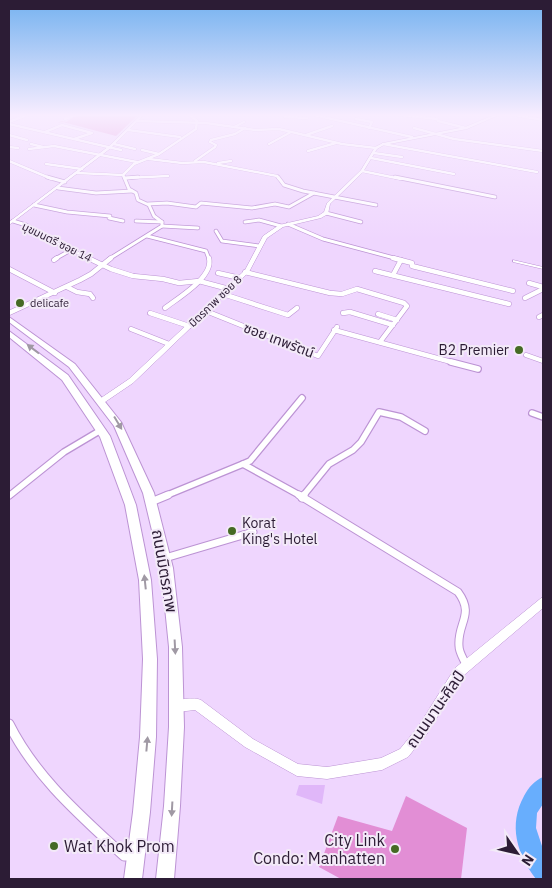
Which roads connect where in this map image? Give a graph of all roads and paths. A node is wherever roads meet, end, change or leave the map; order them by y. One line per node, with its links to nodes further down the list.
1 (99, 156): 17 (street)
2 (108, 156): 14 (street)
3 (154, 156): 10 (street)
4 (202, 156): 13 (street)
5 (372, 156): 18 (street)
6 (387, 156): 21 (street)
7 (398, 156): 9 (street)
8 (458, 156): 19 (street)
9 (402, 157)
10 (149, 159): 13 (street); 14 (street)
11 (231, 160): 15 (street)
12 (9, 161): 24 (street)
13 (195, 161): 15 (street)
14 (137, 162): 22 (street)
15 (211, 163): 27 (street)
16 (46, 164): 17 (street)
17 (82, 169): 20 (street)
18 (362, 171): 28 (street); 29 (street)
19 (536, 172)
20 (77, 173): 22 (street); 24 (street)
21 (454, 174)
22 (125, 176): 23 (street); 26 (street)
23 (168, 176)
24 (65, 182): 25 (street)
25 (58, 188): 26 (street); 31 (street)
26 (132, 191): 30 (street)
27 (314, 194): 28 (street); 30 (street)
28 (335, 197): 32 (street); 33 (street)
29 (495, 197)
30 (148, 204): 39 (street)
31 (34, 205): 34 (street); 38 (street)
32 (376, 205)
33 (326, 213): 37 (street); 40 (street, มิตรภาพ ซอย 8)
34 (123, 221)
35 (136, 221): 39 (street)
36 (245, 222): 41 (street)
37 (361, 222)
38 (11, 223): 46 (street, มุขมนตรี ซอย 14)
39 (162, 224): 42 (street); 44 (street)
40 (288, 224): 41 (street, มิตรภาพ ซอย 8); 48 (street)
41 (281, 226): 45 (street, มิตรภาพ ซอย 8)
42 (198, 228)
43 (216, 231): 45 (street)
44 (147, 236): 50 (street); 58 (street)
45 (259, 246): 54 (street, มิตรภาพ ซอย 8)
46 (72, 250): 47 (street); 50 (street, มุขมนตรี ซอย 14)
47 (54, 260)
48 (400, 260): 56 (street); 63 (street)
49 (515, 261): 51 (street)
50 (101, 264): 58 (street, มุขมนตรี ซอย 14); 60 (street)
51 (543, 268)
52 (9, 269): 64 (street)
53 (375, 271): 56 (street)
54 (245, 272): 57 (street, มิตรภาพ ซอย 8); 77 (street)
55 (218, 273): 57 (street)
56 (392, 275): 68 (street)
57 (240, 278): 62 (street, มิตรภาพ ซอย 8)
58 (199, 281): 62 (street, มุขมนตรี ซอย 14); 69 (street)
59 (529, 283): 61 (street)
60 (67, 287): 64 (street); 66 (street)
61 (543, 288): 67 (street)
62 (229, 289): 65 (street, มิตรภาพ ซอย 8)
63 (513, 291)
64 (54, 293): 72 (street)
65 (224, 294): 70 (street); 71 (street, มิตรภาพ ซอย 8)
66 (93, 298)
67 (525, 298)
68 (510, 304)
69 (165, 308)
70 (298, 308)
71 (206, 311): 78 (street, มิตรภาพ ซอย 8); 81 (street, ซอย เทพรัตน์)
72 (9, 312)
73 (150, 312): 78 (street)
74 (343, 313): 77 (street)
75 (378, 314): 77 (street)
76 (9, 319): 87 (highway, ถนนมิตรภาพ)
77 (395, 322): 81 (street)
78 (189, 326): 82 (street, มิตรภาพ ซอย 8)
79 (131, 329): 82 (street)
80 (9, 333): 90 (highway, ถนนมิตรภาพ, one-way to 80)
81 (380, 342): 85 (street)
82 (168, 344): 87 (street, มิตรภาพ ซอย 8)
83 (526, 355): 84 (street)
84 (543, 361)
85 (478, 369)
86 (302, 398): 92 (street)
87 (103, 400): 95 (highway, ถนนมิตรภาพ, one-way to 95)
88 (532, 413): 89 (street)
89 (543, 418)
90 (101, 430): 93 (street); 103 (highway, ถนนมิตรภาพ, one-way to 90)
91 (425, 431): 94 (street)
92 (243, 464): 94 (street); 95 (street)
93 (9, 496)
94 (302, 498): 99 (street)
95 (151, 502): 97 (highway, ถนนมิตรภาพ)
96 (253, 532): 97 (street)
97 (165, 558): 100 (highway, ถนนมิตรภาพ, one-way to 100)
98 (543, 602): 99 (street, ถนนมานะศิลป์)
99 (466, 666): 100 (street, ถนนมานะศิลป์)
100 (177, 706): 105 (highway, ถนนมิตรภาพ, one-way to 105)
101 (9, 724): 102 (street)
102 (12, 739): 103 (street)
103 (136, 856): 104 (highway, ถนนมิตรภาพ)
104 (133, 879)
105 (165, 879)

